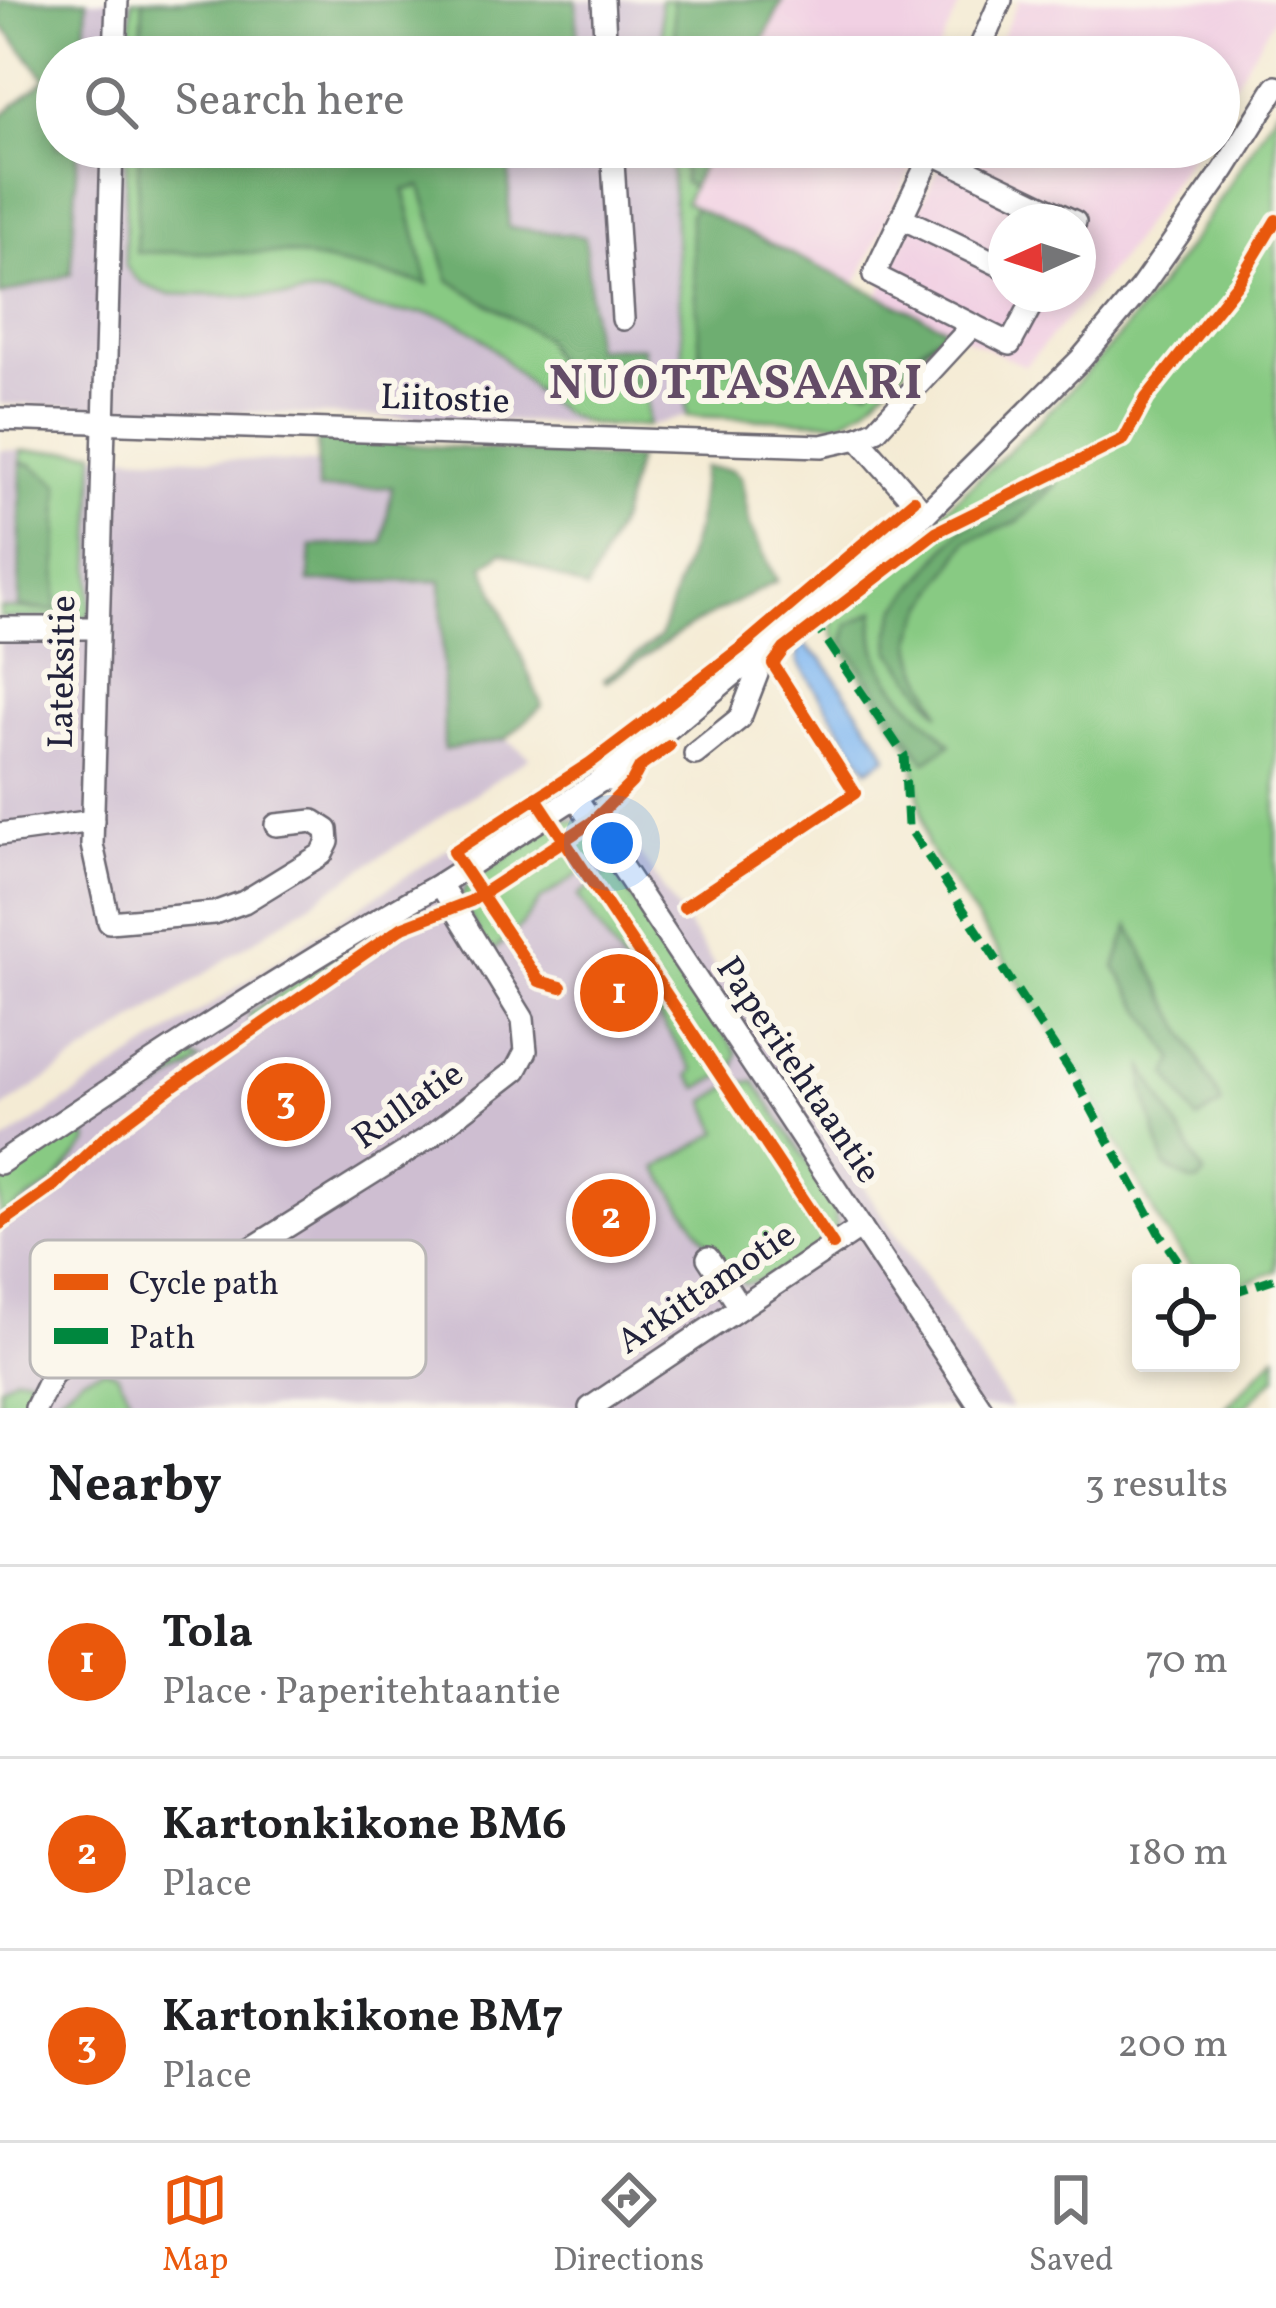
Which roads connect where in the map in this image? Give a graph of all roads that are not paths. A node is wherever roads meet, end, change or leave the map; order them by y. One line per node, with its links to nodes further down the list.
1 (118, 0): 4 (street)
2 (603, 0): 5 (street)
3 (1000, 0): 6 (street)
4 (116, 36)
5 (605, 36)
6 (985, 36)
7 (1276, 87): 8 (street)
8 (1240, 144)
9 (111, 168): 21 (street, Lateksitie)
10 (613, 168): 18 (street)
11 (925, 168): 15 (street)
12 (968, 168): 14 (street)
13 (1225, 168): 23 (street)
14 (1040, 204)
15 (902, 218): 16 (street); 19 (street)
16 (988, 259)
17 (1027, 312): 19 (street)
18 (622, 319)
19 (973, 325): 22 (street)
20 (0, 418): 21 (street, Liitostie)
21 (104, 422): 22 (street, Liitostie); 25 (street, Lateksitie)
22 (859, 438): 23 (street)
23 (925, 514): 26 (street)
24 (0, 628): 25 (street)
25 (98, 628): 29 (street, Lateksitie)
26 (752, 661): 27 (street); 28 (street)
27 (695, 754)
28 (576, 798): 32 (street); 34 (street, Paperitehtaantie)
29 (93, 821): 30 (street, Lateksitie); 31 (street)
30 (276, 825)
31 (0, 834)
32 (440, 884): 33 (street); 35 (street, Rullatie)
33 (0, 1163)
34 (861, 1227): 37 (street, Arkittamotie); 41 (street, Paperitehtaantie)
35 (265, 1240)
36 (708, 1258): 37 (street)
37 (740, 1307): 40 (street, Arkittamotie)
38 (51, 1378): 39 (street, Rullatie)
39 (36, 1408)
40 (590, 1408)
41 (981, 1408)

